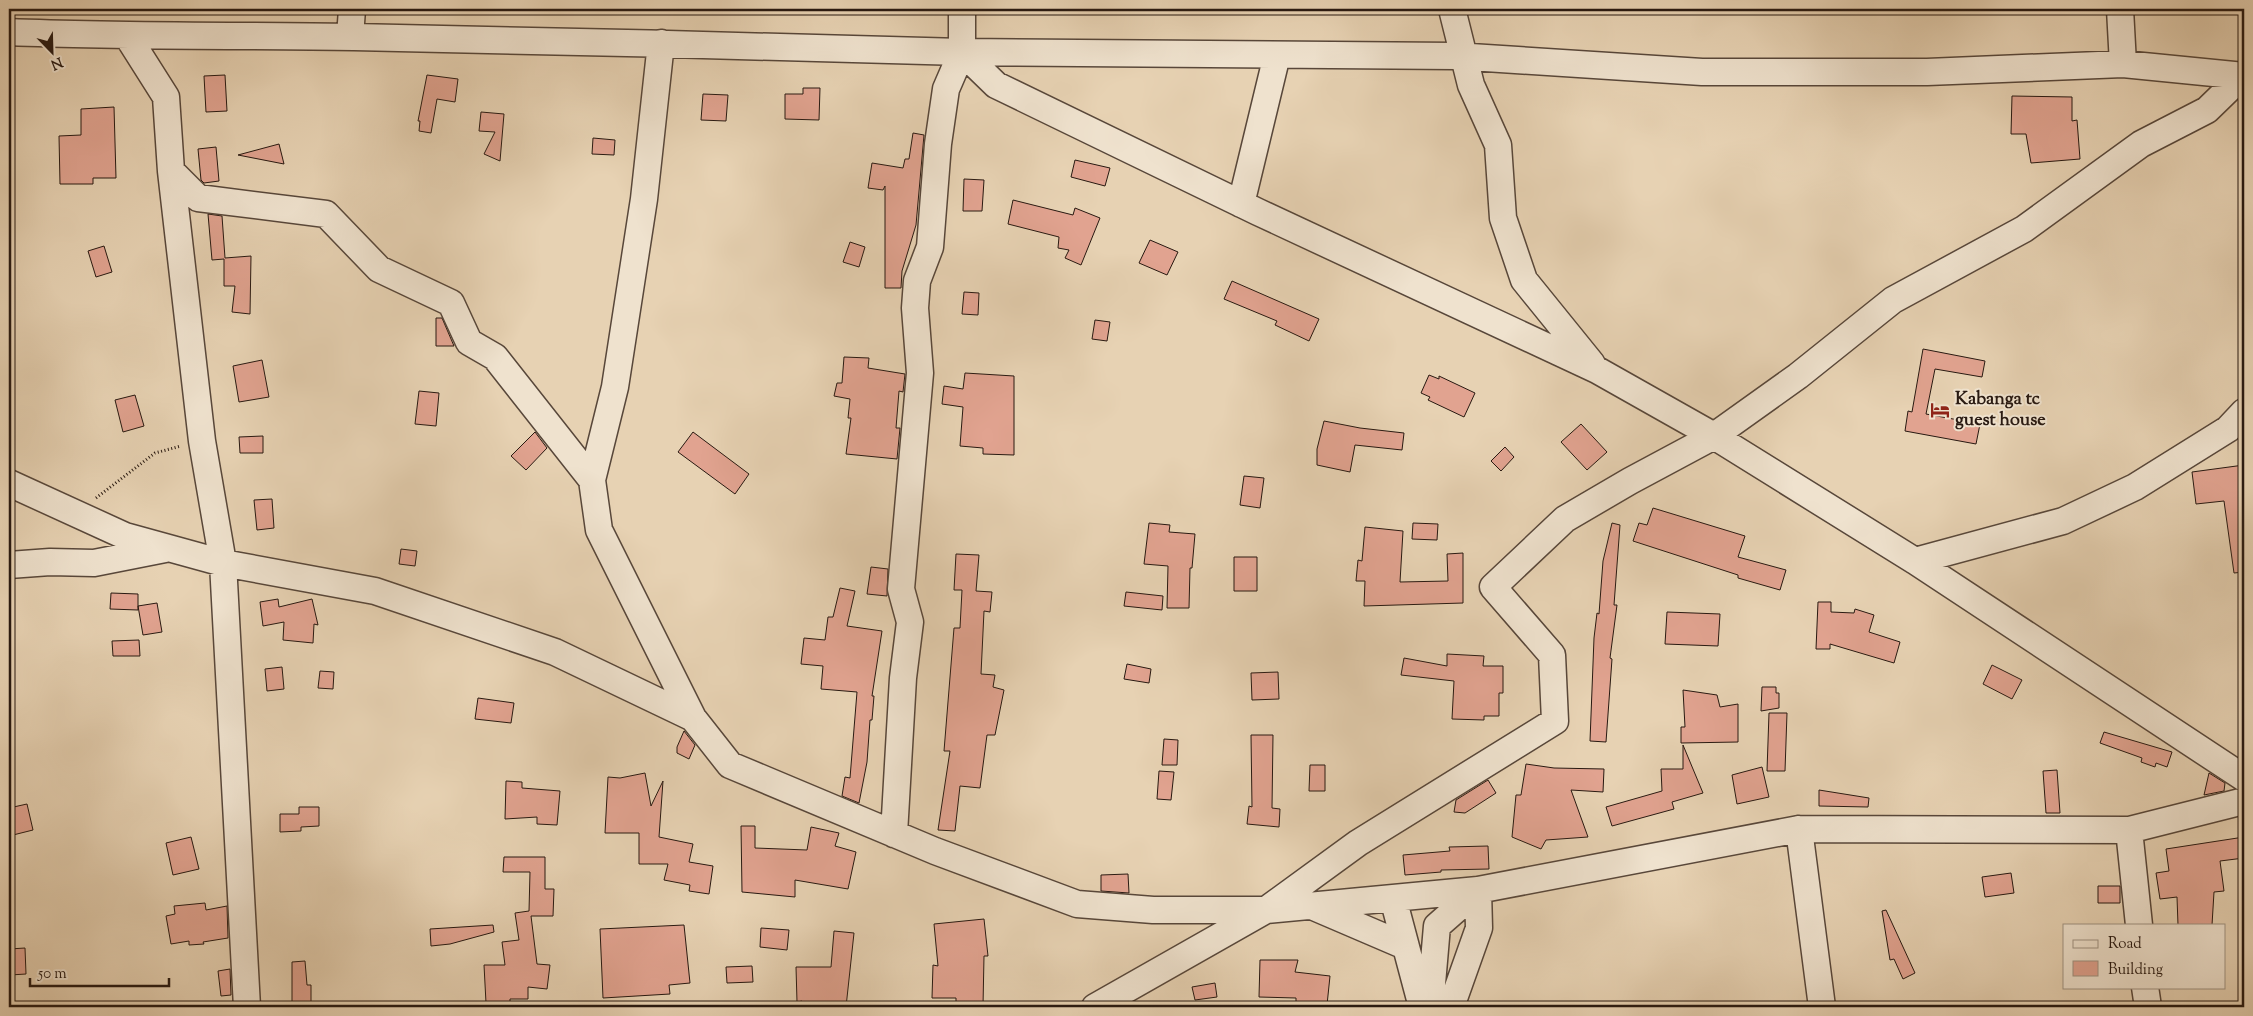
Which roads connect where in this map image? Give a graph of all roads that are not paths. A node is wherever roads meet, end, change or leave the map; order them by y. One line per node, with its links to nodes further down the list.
1 (352, 9): 7 (street)
2 (962, 9): 9 (street)
3 (1452, 9): 11 (street)
4 (2120, 9): 12 (street)
5 (9, 32): 6 (street)
6 (128, 37): 7 (street); 14 (street)
7 (350, 37): 8 (street)
8 (661, 43): 9 (street); 19 (street)
9 (962, 52): 10 (street); 15 (street); 30 (street)
10 (1277, 55): 11 (street); 15 (street)
11 (1463, 56): 12 (street); 16 (street)
12 (2123, 64): 13 (street)
13 (2243, 76): 18 (street)
14 (171, 171): 19 (street); 23 (street)
15 (1241, 204): 16 (street)
16 (1596, 370): 18 (street)
17 (2244, 412): 22 (street)
18 (1714, 436): 22 (street); 34 (street)
19 (592, 480): 25 (street)
20 (9, 483): 21 (street)
21 (168, 548): 23 (street); 24 (street)
22 (1915, 561): 26 (street)
23 (223, 564): 25 (street); 38 (street)
24 (9, 565)
25 (693, 718): 30 (street)
26 (2244, 778)
27 (2244, 801): 29 (street)
28 (1799, 829): 29 (street); 31 (street); 43 (street)
29 (2129, 830): 35 (street)
30 (894, 834): 34 (street)
31 (1478, 890): 32 (street); 41 (street); 42 (street)
32 (1392, 898): 33 (street); 36 (street)
33 (1310, 906): 34 (street); 36 (street)
34 (1266, 910): 39 (street)
35 (2139, 924)
36 (1405, 946): 40 (street)
37 (2146, 988): 44 (street)
38 (247, 1007)
39 (1095, 1007)
40 (1422, 1007)
41 (1430, 1007)
42 (1452, 1007)
43 (1822, 1007)
44 (2148, 1007)

